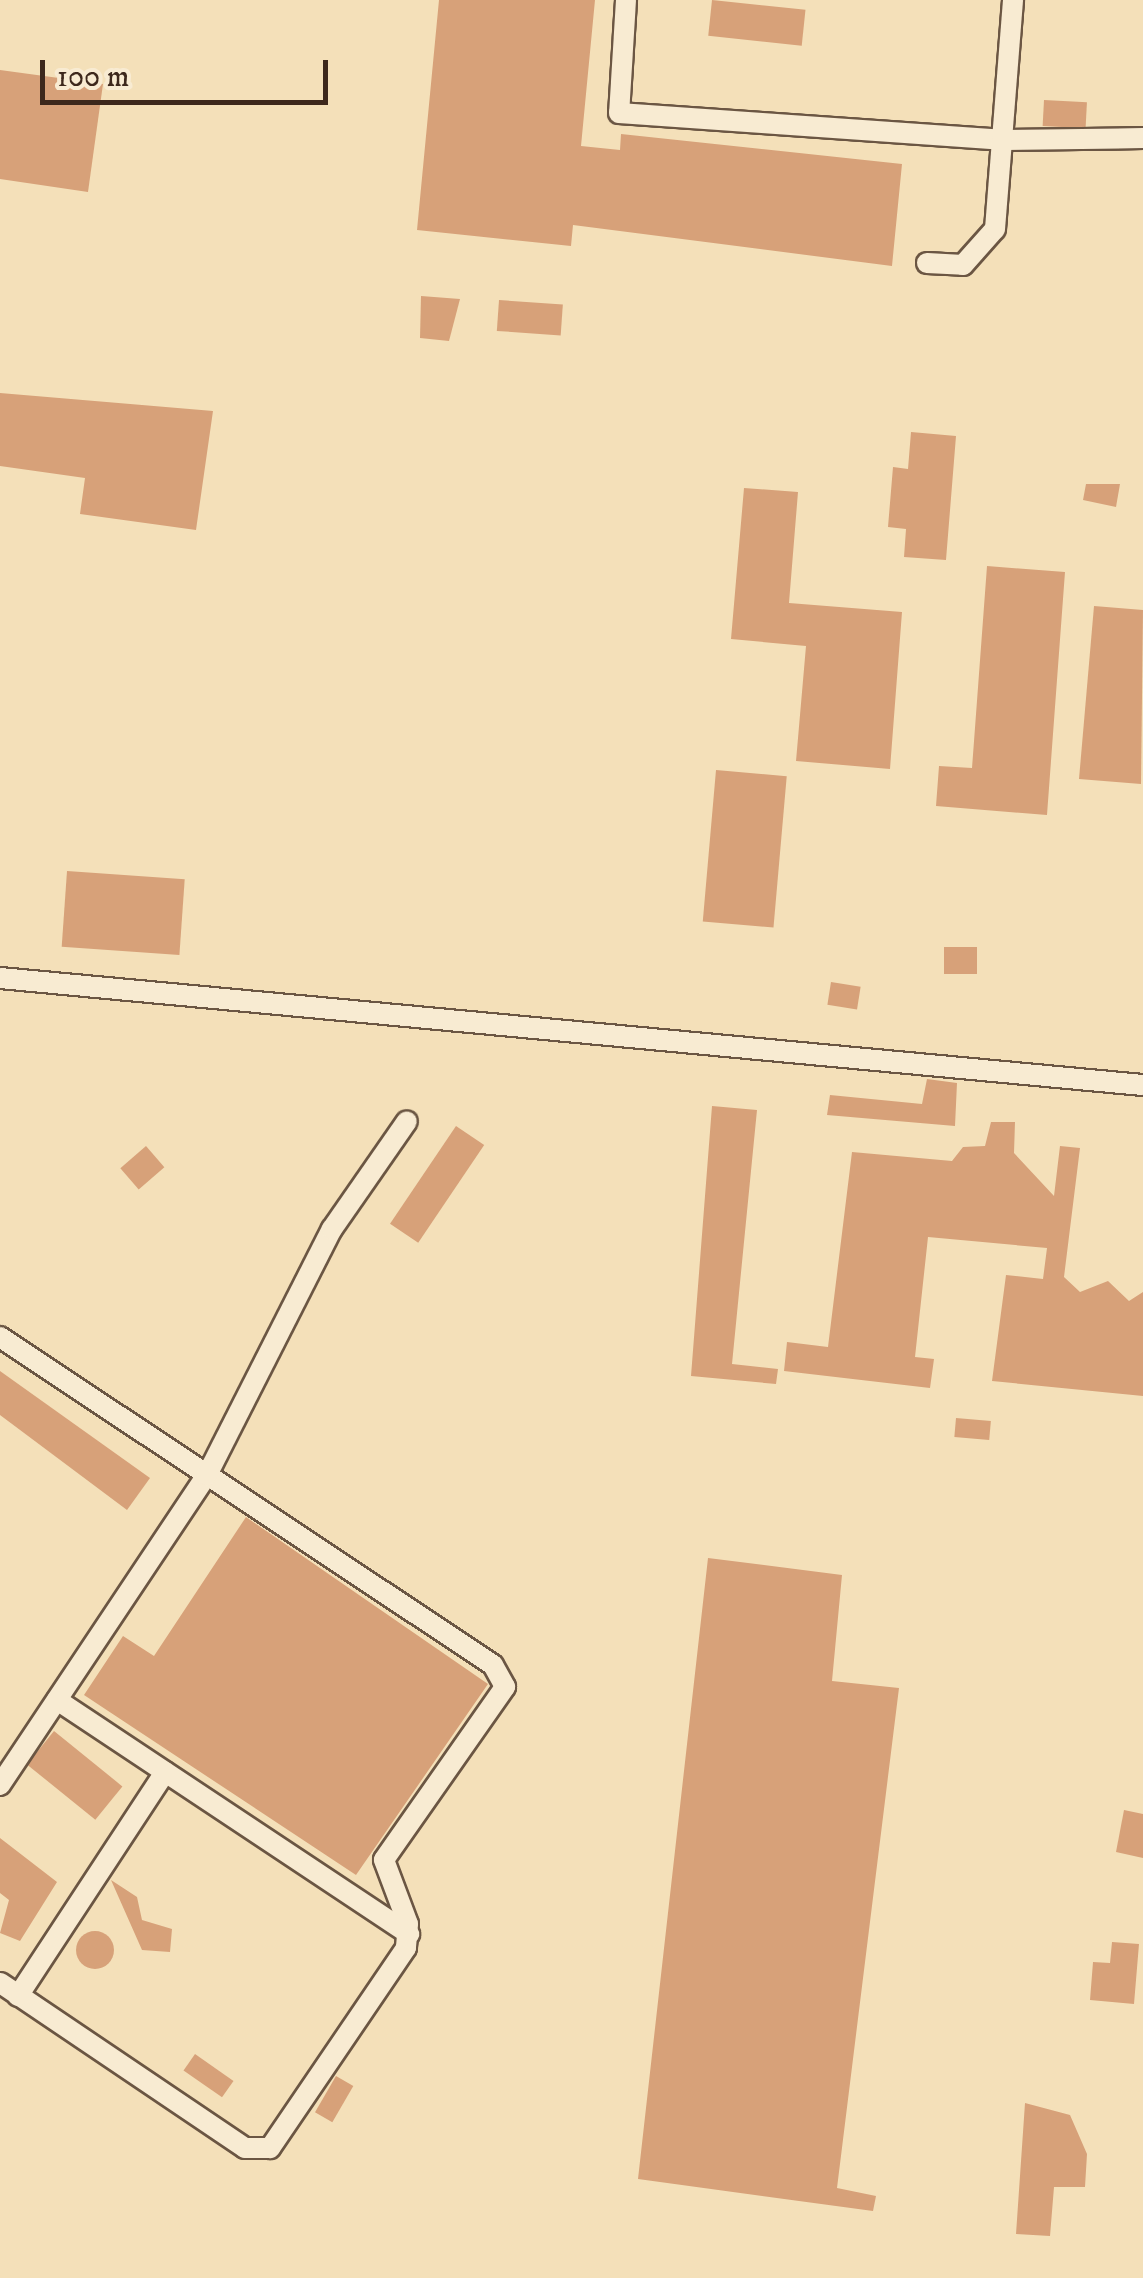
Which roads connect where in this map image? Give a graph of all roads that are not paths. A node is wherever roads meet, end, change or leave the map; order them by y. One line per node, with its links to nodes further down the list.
1 (626, 0): 4 (street)
2 (1014, 0): 4 (street)
3 (1143, 138): 5 (street)
4 (1004, 140): 5 (street); 7 (street)
5 (1113, 144): 6 (street)
6 (1143, 152)
7 (927, 263)
8 (0, 978): 9 (street)
9 (1143, 1085)
10 (408, 1122): 12 (street)
11 (0, 1337): 12 (street)
12 (207, 1475): 13 (street); 16 (street)
13 (57, 1700): 14 (street); 15 (street)
14 (165, 1772): 16 (street); 18 (street)
15 (0, 1785)
16 (409, 1934): 18 (street)
17 (0, 1983): 18 (street)
18 (18, 1996)

